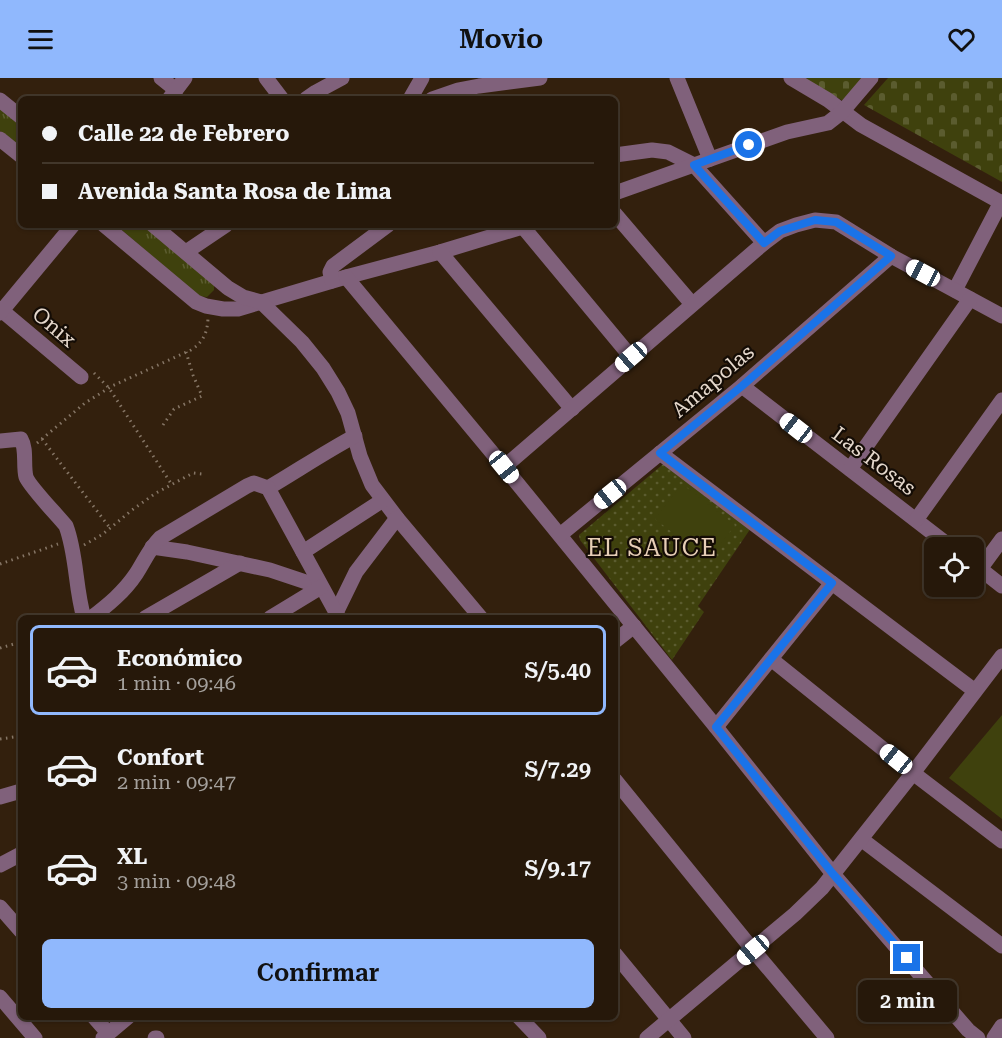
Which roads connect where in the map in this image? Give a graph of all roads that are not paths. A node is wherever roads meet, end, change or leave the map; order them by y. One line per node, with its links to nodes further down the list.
1 (161, 78): 9 (street)
2 (266, 78): 10 (street)
3 (342, 78): 11 (street)
4 (422, 78): 12 (street)
5 (540, 78): 13 (street)
6 (677, 78): 20 (street)
7 (791, 78): 15 (street)
8 (871, 78): 15 (street)
9 (177, 89)
10 (280, 96)
11 (310, 96)
12 (412, 96)
13 (441, 96)
14 (0, 100): 16 (street)
15 (842, 112): 20 (street); 23 (street)
16 (18, 115)
17 (0, 139): 18 (street)
18 (18, 154)
19 (618, 155): 21 (street)
20 (710, 159): 21 (street)
21 (694, 165): 22 (street); 32 (street)
22 (618, 192)
23 (1001, 203): 37 (street)
24 (618, 218): 40 (street)
25 (70, 228): 41 (street)
26 (108, 228): 39 (street)
27 (157, 228): 33 (street)
28 (222, 228): 33 (street)
29 (384, 228): 36 (street)
30 (519, 228): 34 (street)
31 (528, 228): 43 (street)
32 (764, 243): 35 (street); 40 (street)
33 (186, 252): 39 (street)
34 (440, 252): 36 (street); 47 (street)
35 (891, 256): 37 (street); 45 (street, Amapolas)
36 (339, 279): 39 (street); 51 (street)
37 (955, 290): 38 (street)
38 (970, 299): 42 (street); 52 (street)
39 (261, 302): 48 (street)
40 (692, 304): 43 (street)
41 (1, 311): 44 (street, Onix)
42 (1002, 316)
43 (631, 357): 47 (street)
44 (79, 375)
45 (742, 386): 50 (street, Amapolas); 52 (street, Las Rosas)
46 (1002, 400): 56 (street)
47 (572, 409): 51 (street)
48 (355, 436): 53 (street); 54 (street)
49 (0, 441): 68 (street)
50 (660, 453): 57 (street, Amapolas); 65 (street)
51 (504, 467): 57 (street)
52 (850, 469): 56 (street, Las Rosas)
53 (268, 488): 60 (street); 61 (street)
54 (383, 500): 55 (street); 61 (street)
55 (397, 518): 73 (street); 74 (street)
56 (916, 520): 58 (street, Las Rosas)
57 (560, 535): 75 (street)
58 (938, 537)
59 (1002, 538): 62 (street)
60 (152, 547): 63 (street); 69 (street)
61 (303, 552): 67 (street)
62 (984, 558)
63 (240, 563): 67 (street); 70 (street)
64 (984, 572): 66 (street)
65 (832, 583): 78 (street); 79 (street)
66 (1002, 586)
67 (321, 587): 71 (street); 72 (street)
68 (83, 615)
69 (95, 615)
70 (150, 615)
71 (275, 615)
72 (337, 615)
73 (338, 615)
74 (478, 615)
75 (634, 626): 76 (street); 80 (street)
76 (618, 639)
77 (1002, 656): 79 (street)
78 (771, 659): 80 (street); 81 (street)
79 (975, 692): 81 (street)
80 (716, 727): 89 (street)
81 (913, 773): 85 (street); 86 (street)
82 (618, 784): 93 (street)
83 (18, 792): 84 (street)
84 (0, 797)
85 (861, 839): 89 (street); 92 (street)
86 (1002, 841)
87 (18, 856): 88 (street)
88 (0, 865)
89 (833, 874): 93 (street); 109 (street)
90 (0, 907): 91 (street)
91 (18, 928)
92 (1002, 946)
93 (753, 950): 101 (street); 108 (street)
94 (618, 958): 101 (street)
95 (0, 997): 96 (street)
96 (18, 1018)
97 (20, 1020): 104 (street)
98 (96, 1020): 103 (street)
99 (124, 1020): 103 (street)
100 (522, 1020): 105 (street)
101 (669, 1020): 106 (street); 107 (street)
102 (1002, 1026): 110 (street)
103 (105, 1036)
104 (35, 1038)
105 (539, 1038)
106 (647, 1038)
107 (684, 1038)
108 (828, 1038)
109 (978, 1038)
110 (994, 1038)

